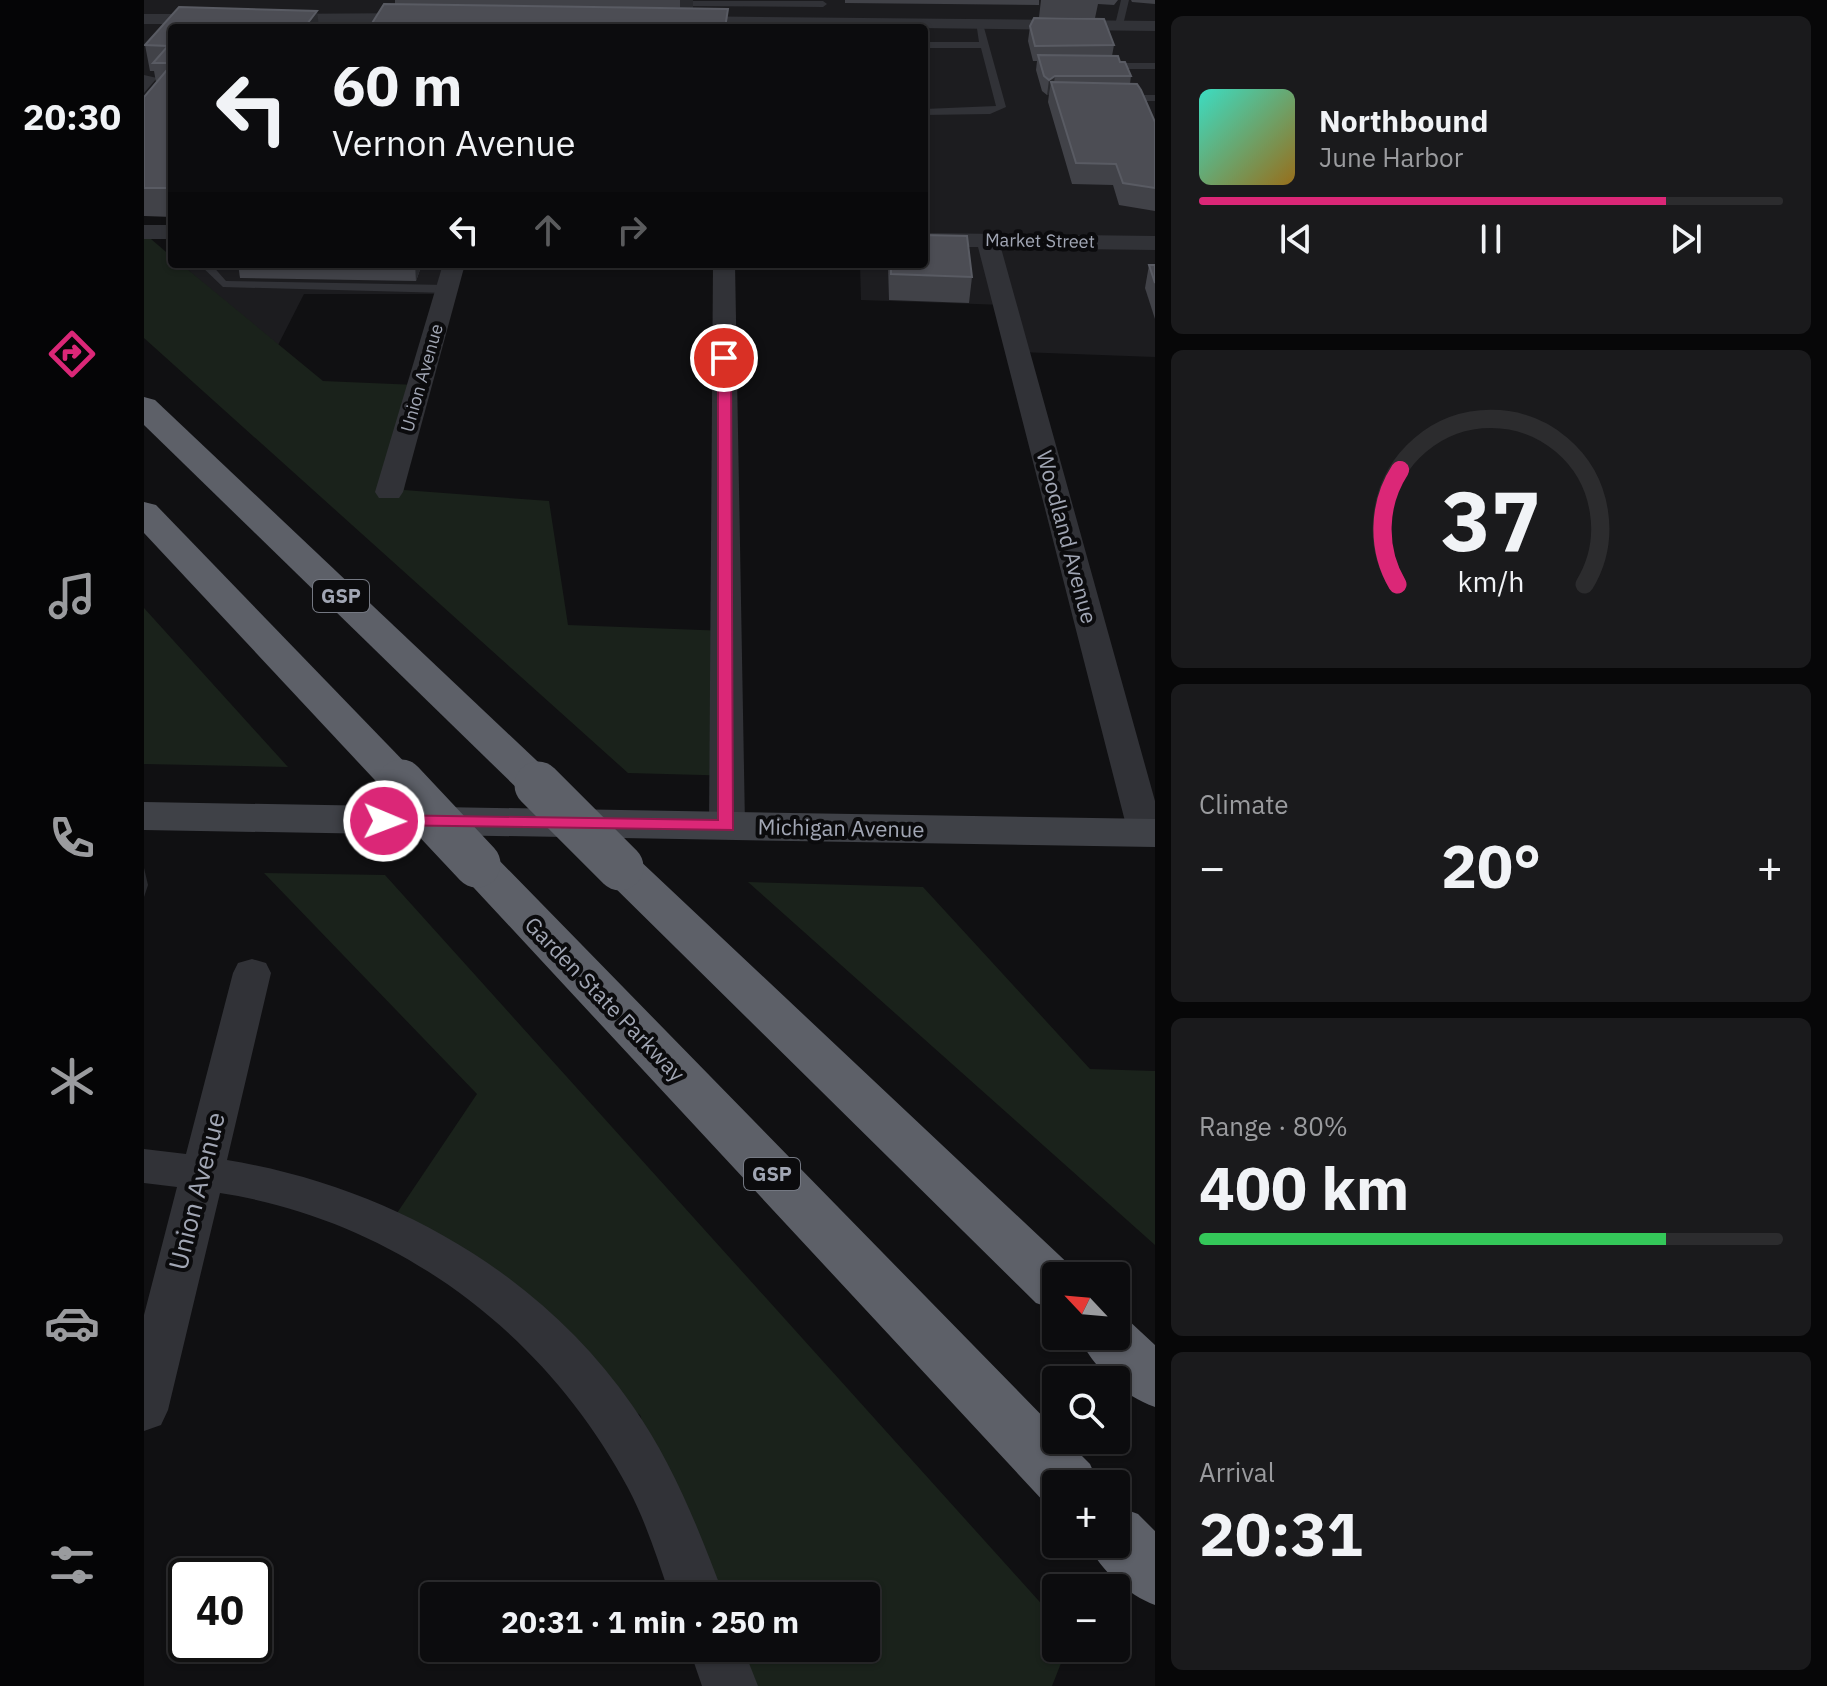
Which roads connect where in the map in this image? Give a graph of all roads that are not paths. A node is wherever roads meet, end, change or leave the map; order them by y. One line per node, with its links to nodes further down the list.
1 (1125, 0): 12 (lane)
2 (823, 2): 3 (lane); 8 (lane)
3 (653, 3)
4 (443, 18): 7 (street)
5 (144, 19): 7 (street)
6 (666, 21): 8 (street)
7 (369, 23)
8 (825, 23): 9 (street)
9 (850, 24)
10 (979, 24): 11 (street); 12 (street); 15 (lane)
11 (928, 25)
12 (1119, 25): 13 (street)
13 (1149, 26): 16 (street)
14 (928, 45): 15 (lane)
15 (983, 45): 23 (lane)
16 (1155, 47)
17 (1097, 66): 18 (lane)
18 (1155, 66)
19 (144, 78): 20 (lane)
20 (144, 90)
21 (1111, 98): 22 (lane)
22 (1155, 98)
23 (928, 112)
24 (144, 232): 25 (street)
25 (168, 232)
26 (928, 240): 27 (street, Market Street)
27 (988, 241): 28 (street, Market Street); 37 (street, Woodland Avenue)
28 (1155, 243)
29 (209, 268): 31 (lane)
30 (724, 268): 36 (street)
31 (451, 276): 33 (street, Union Avenue)
32 (144, 407): 41 (highway, GSP, bridge)
33 (389, 492)
34 (144, 512): 45 (highway, Garden State Parkway / GSP, bridge)
35 (144, 816): 36 (street, Michigan Avenue)
36 (727, 826): 37 (street, Michigan Avenue)
37 (1150, 833)
38 (252, 973): 40 (street, Union Avenue)
39 (144, 1166): 40 (street)
40 (201, 1173): 44 (street, Union Avenue); 48 (street)
41 (1042, 1274)
42 (1122, 1350): 43 (highway)
43 (1155, 1382)
44 (144, 1410)
45 (1055, 1470)
46 (1130, 1549): 47 (highway)
47 (1155, 1575)
48 (691, 1582)
49 (721, 1662): 50 (street)
50 (730, 1686)

